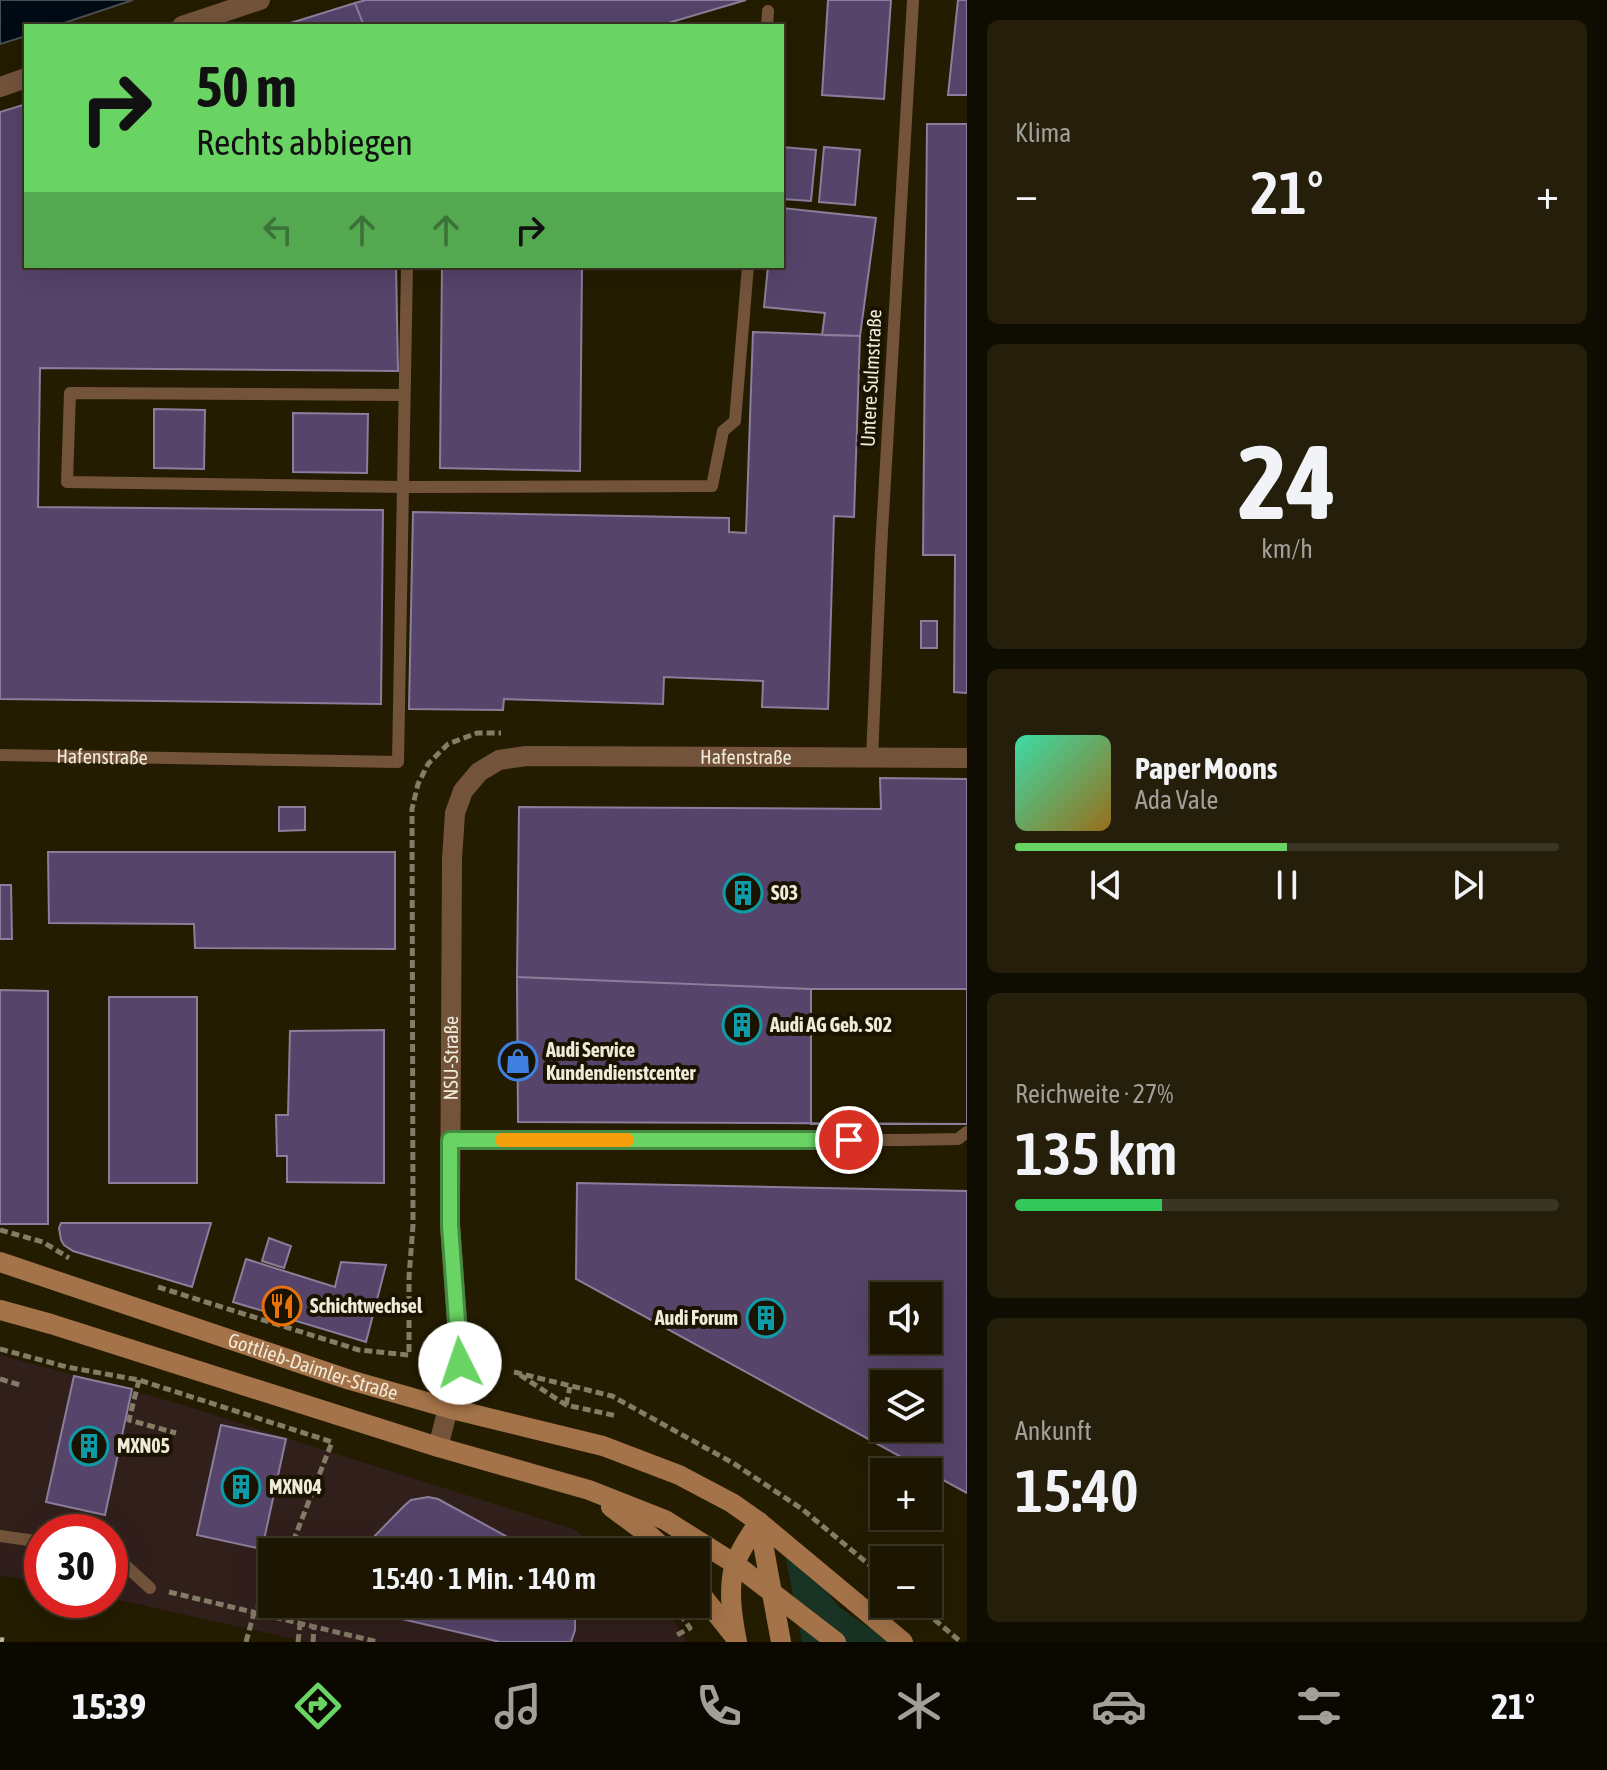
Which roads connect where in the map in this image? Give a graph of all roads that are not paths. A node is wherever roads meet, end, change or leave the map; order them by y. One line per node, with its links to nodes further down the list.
1 (260, 0): 4 (street)
2 (913, 0): 14 (lane, Untere Sulmstraße)
3 (768, 11): 5 (lane)
4 (188, 24)
5 (767, 24)
6 (24, 79): 7 (street)
7 (0, 87)
8 (407, 268): 10 (lane)
9 (748, 268): 11 (lane)
10 (404, 395): 11 (lane); 11 (lane)
11 (403, 487): 12 (lane, Hafenstraße)
12 (0, 755)
13 (526, 756): 14 (street, Hafenstraße); 17 (street, NSU-Straße)
14 (872, 758): 15 (street, Hafenstraße)
15 (967, 758)
16 (967, 1132): 17 (lane)
17 (450, 1140): 20 (street, NSU-Straße)
18 (0, 1262): 20 (main road, Gottlieb-Daimler-Straße)
19 (0, 1310): 21 (main road, Gottlieb-Daimler-Straße)
20 (448, 1408): 21 (street, NSU-Straße); 23 (main road, Gottlieb-Daimler-Straße)
21 (438, 1447): 22 (main road, Gottlieb-Daimler-Straße)
22 (589, 1490): 25 (main road, Gottlieb-Daimler-Straße); 27 (main road, Gottlieb-Daimler-Straße)
23 (759, 1522): 27 (main road); 30 (main road); 35 (main road)
24 (0, 1536): 26 (lane)
25 (652, 1538)
26 (24, 1539)
27 (735, 1564): 30 (main road, Gottlieb-Daimler-Straße); 32 (main road)
28 (128, 1568): 29 (lane)
29 (150, 1588)
30 (772, 1592): 33 (main road); 34 (main road)
31 (710, 1606): 32 (main road)
32 (736, 1639)
33 (781, 1642)
34 (836, 1642)
35 (903, 1642)

